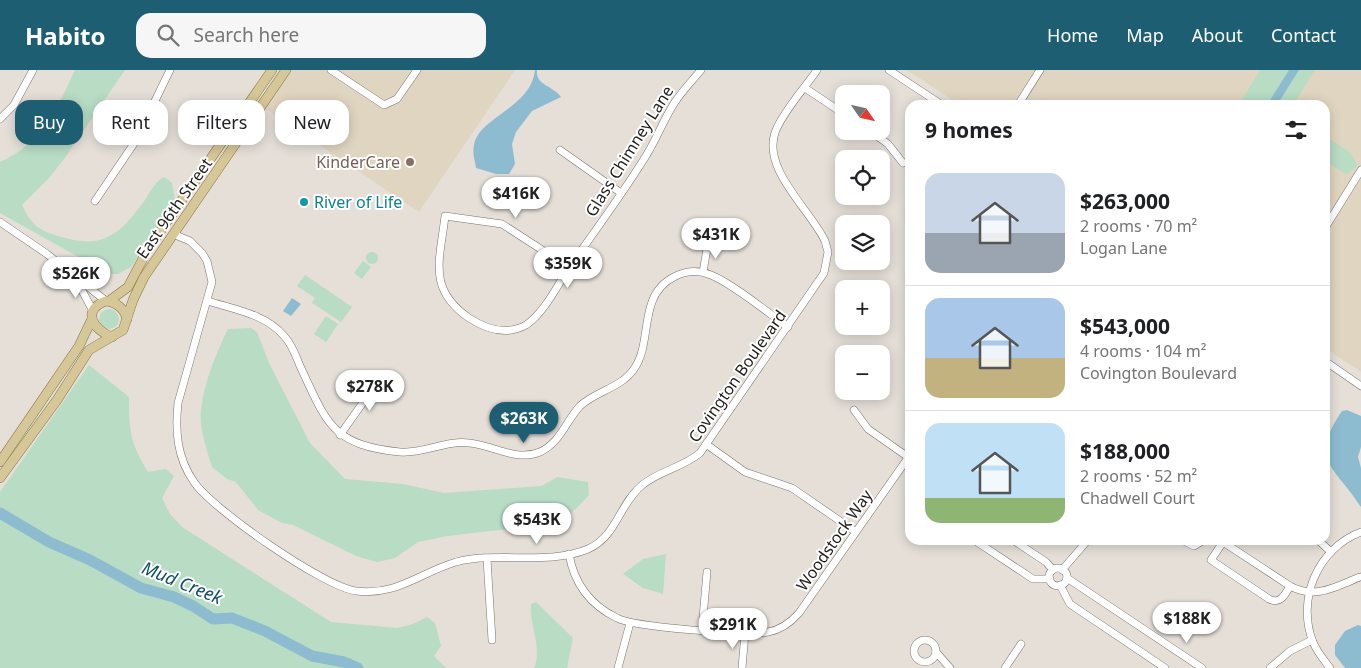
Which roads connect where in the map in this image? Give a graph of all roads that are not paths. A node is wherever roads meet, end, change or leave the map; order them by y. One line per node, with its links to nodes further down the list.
1 (32, 70): 15 (street)
2 (170, 70): 22 (street)
3 (272, 70): 20 (main road, East 96th Street)
4 (286, 70): 25 (main road, East 96th Street)
5 (331, 70): 6 (street)
6 (417, 70)
7 (701, 70): 21 (street, Glass Chimney Lane)
8 (817, 70): 11 (street, Covington Boulevard)
9 (889, 70): 12 (street)
10 (1040, 70): 13 (street)
11 (805, 88): 14 (street); 36 (street, Covington Boulevard)
12 (934, 100)
13 (1021, 100)
14 (835, 108)
15 (0, 119)
16 (882, 140): 18 (street)
17 (560, 150): 21 (street)
18 (903, 163)
19 (1361, 170): 23 (street)
20 (195, 180): 26 (main road); 32 (main road, East 96th Street)
21 (621, 193): 29 (street, Glass Chimney Lane)
22 (95, 201)
23 (1330, 220)
24 (0, 222): 31 (street)
25 (180, 224): 26 (main road, East 96th Street); 27 (street)
26 (173, 234): 27 (street, Covington Boulevard); 35 (main road, East 96th Street)
27 (184, 238): 33 (street, Covington Boulevard)
28 (708, 243): 30 (street)
29 (570, 268): 29 (street, Glass Chimney Lane)
30 (703, 272): 36 (street); 42 (street)
31 (75, 278): 32 (street); 34 (street)
32 (108, 301): 34 (main road, East 96th Street); 35 (main road)
33 (208, 302): 42 (street); 58 (street, Covington Boulevard)
34 (92, 315): 37 (main road); 45 (main road, East 96th Street)
35 (127, 319): 37 (main road, East 96th Street)
36 (788, 327): 43 (street, Covington Boulevard)
37 (112, 337): 47 (main road, East 96th Street)
38 (1330, 364): 40 (street)
39 (380, 377): 42 (street)
40 (1361, 386)
41 (854, 410): 44 (street)
42 (340, 435)
43 (706, 444): 48 (street); 57 (street, Covington Boulevard)
44 (905, 453)
45 (0, 462)
46 (905, 462): 48 (street, Woodstock Way)
47 (0, 478)
48 (856, 532): 70 (street, Woodstock Way)
49 (1361, 532): 56 (street)
50 (982, 545): 64 (street)
51 (1020, 545): 59 (street)
52 (1084, 545): 60 (street)
53 (1220, 545): 66 (street)
54 (1228, 545): 66 (street)
55 (1323, 545): 56 (street)
56 (1331, 552): 67 (street)
57 (569, 554): 58 (street, Covington Boulevard); 68 (street, Woodstock Way)
58 (487, 559): 71 (street)
59 (1053, 570): 60 (street); 64 (street)
60 (1062, 570): 63 (street)
61 (707, 572): 69 (street)
62 (1360, 577): 67 (street)
63 (1067, 578): 65 (street); 80 (street)
64 (1050, 579): 65 (street)
65 (1060, 585): 79 (street)
66 (1290, 586): 67 (street)
67 (1309, 592): 72 (street)
68 (630, 623): 69 (street, Woodstock Way); 75 (street)
69 (702, 629): 70 (street, Woodstock Way)
70 (745, 633): 76 (street)
71 (492, 640)
72 (1312, 640): 81 (street); 82 (street)
73 (1021, 644): 78 (street)
74 (936, 652): 77 (street)
75 (618, 668)
76 (742, 668)
77 (950, 668)
78 (1005, 668)
79 (1165, 668)
80 (1202, 668)
81 (1270, 668)
82 (1330, 668)

